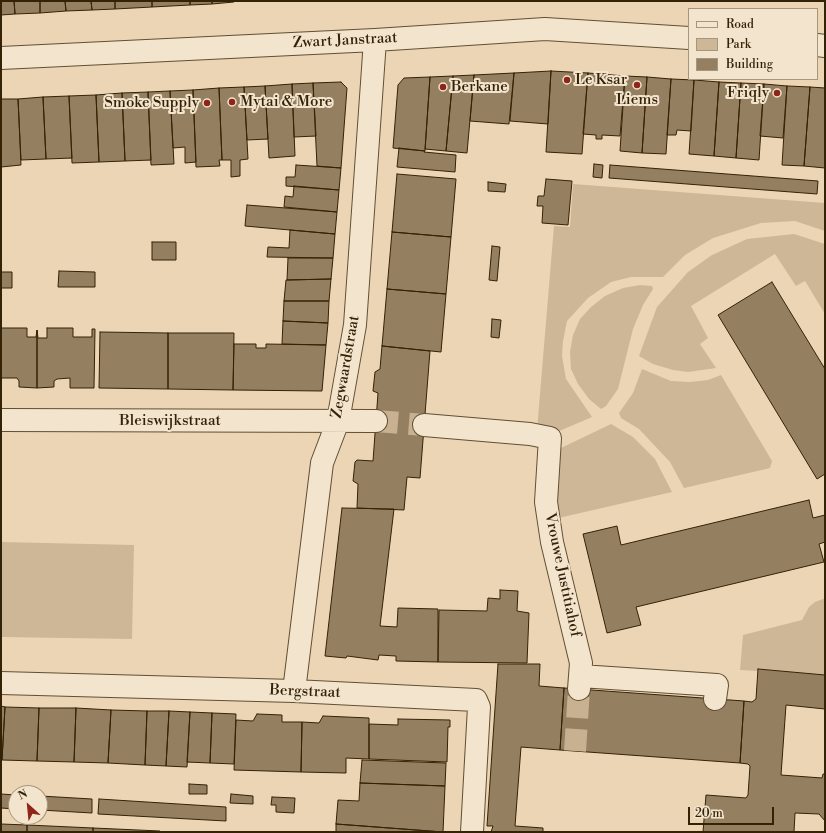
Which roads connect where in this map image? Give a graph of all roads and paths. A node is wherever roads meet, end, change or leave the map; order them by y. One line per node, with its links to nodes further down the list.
1 (688, 38): 2 (street, Zwart Janstraat)
2 (375, 40): 3 (street, Zwart Janstraat); 5 (street, Zegwaardstraat)
3 (1, 58)
4 (1, 420): 5 (street, Bleiswijkstraat)
5 (338, 421): 6 (street, Bleiswijkstraat); 9 (street, Zegwaardstraat)
6 (376, 421)
7 (424, 425): 10 (street, Vrouwe Justitiahof)
8 (1, 682): 9 (street, Bergstraat)
9 (294, 691): 11 (street, Bergstraat)
10 (715, 699)
11 (472, 832)

